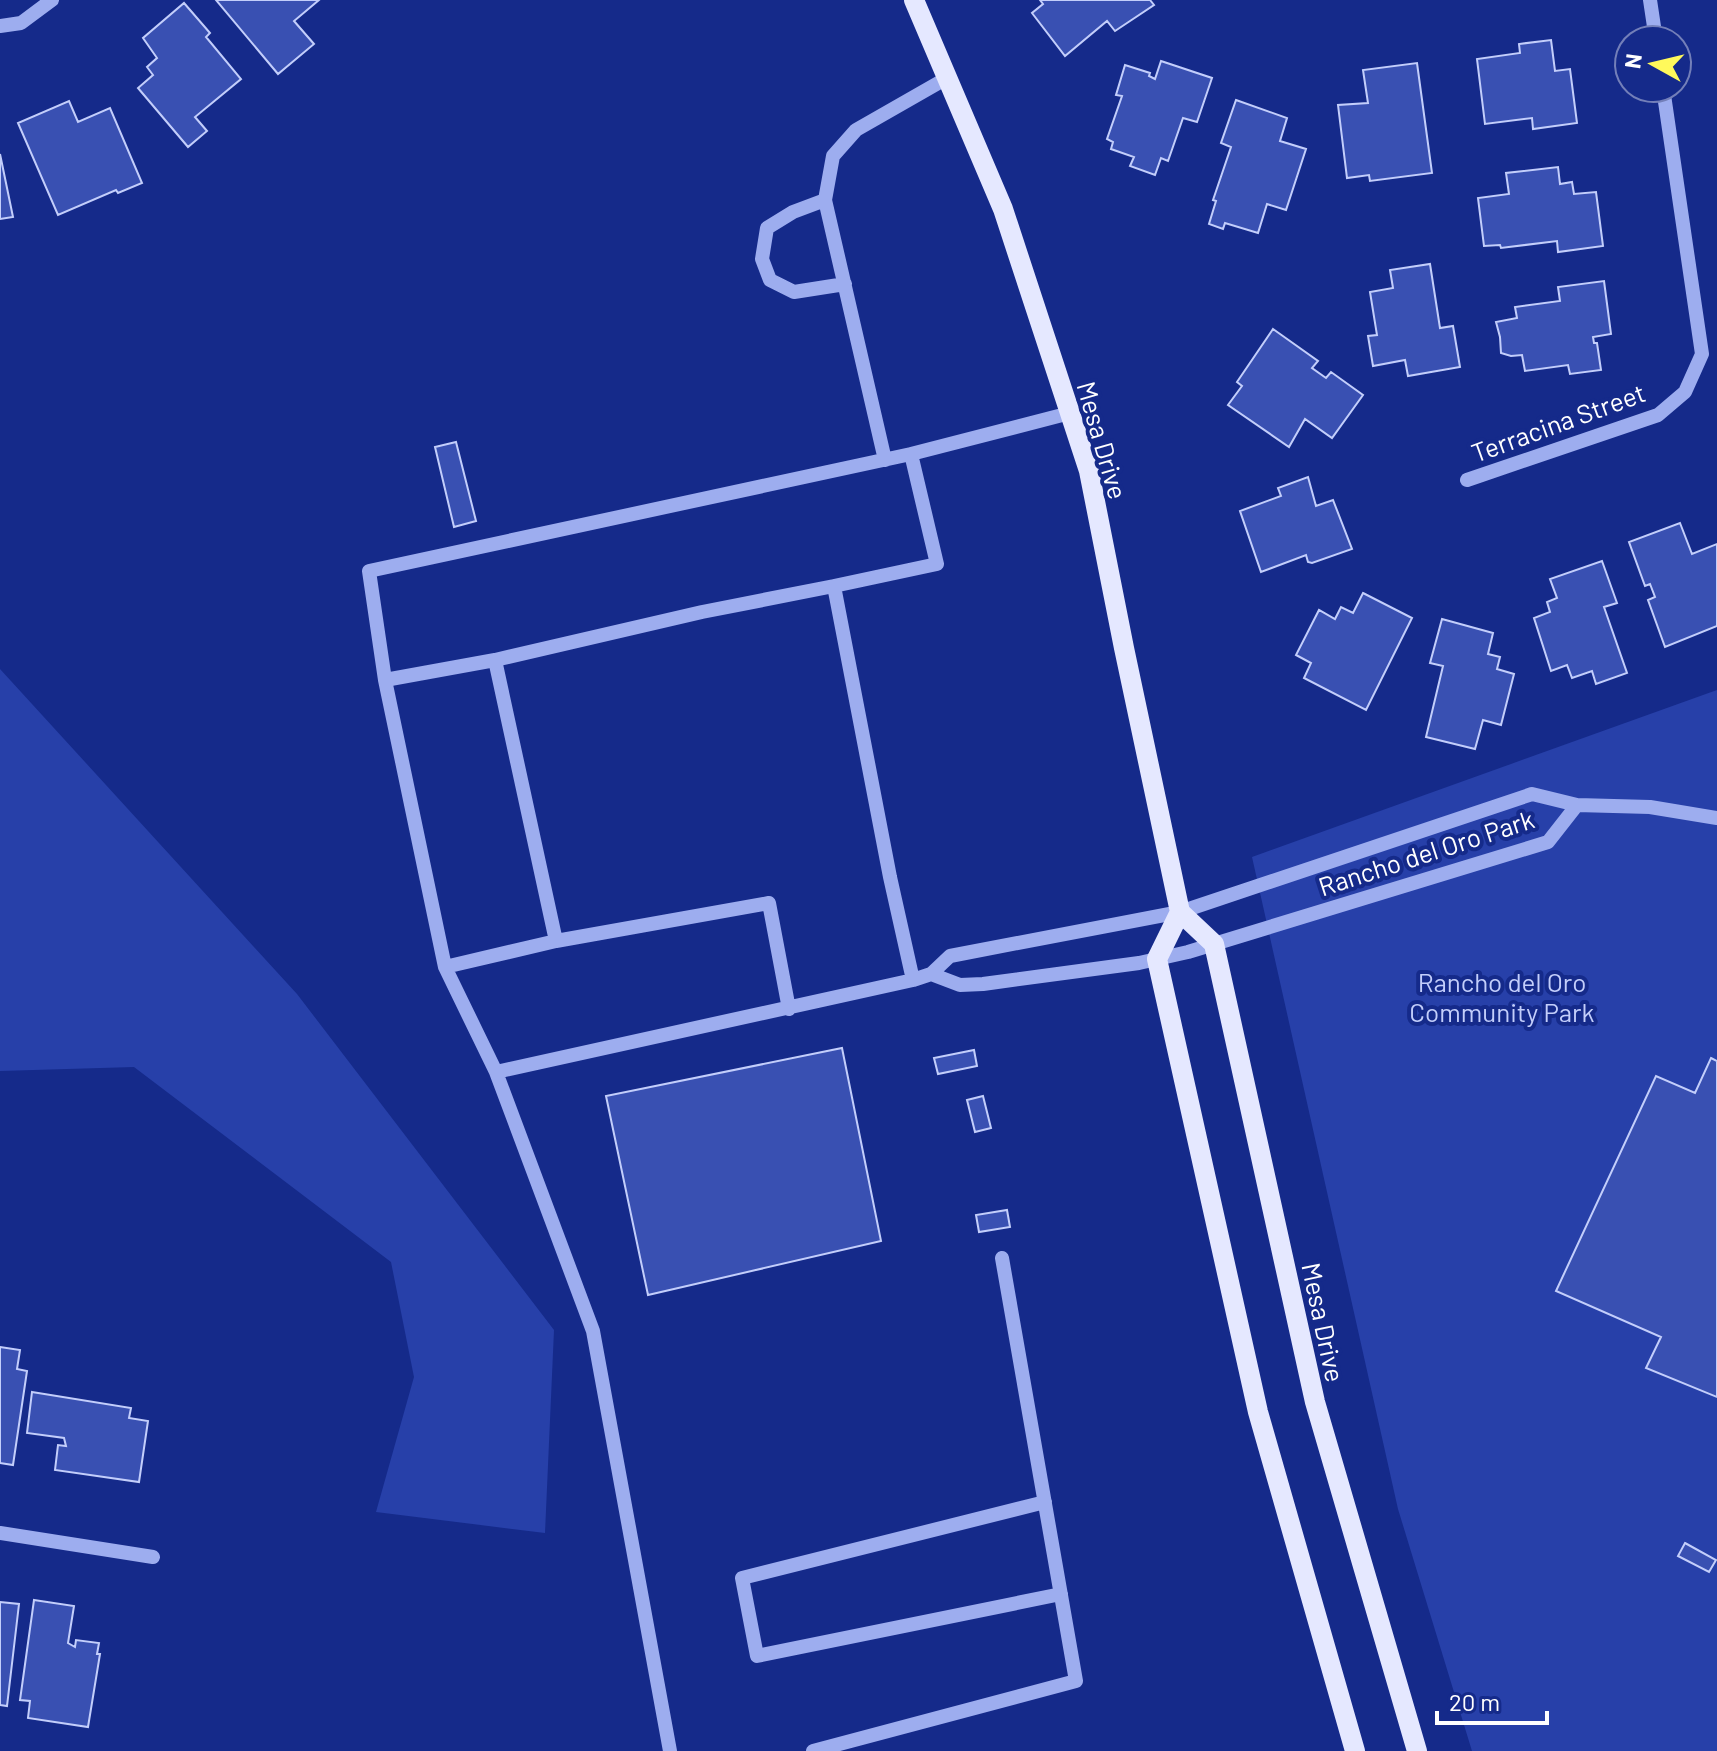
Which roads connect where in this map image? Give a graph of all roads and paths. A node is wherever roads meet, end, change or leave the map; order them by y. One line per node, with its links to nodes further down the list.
1 (52, 0): 5 (street)
2 (914, 0): 6 (main road, Mesa Drive)
3 (1650, 0): 4 (street)
4 (1654, 24)
5 (0, 26)
6 (947, 78): 8 (street); 10 (main road, Mesa Drive)
7 (1665, 104): 13 (street, Terracina Street)
8 (825, 200): 9 (street); 9 (street)
9 (845, 284): 12 (street)
10 (1070, 413): 11 (street); 19 (main road, Mesa Drive)
11 (911, 454): 12 (street); 14 (street)
12 (885, 460): 16 (street)
13 (1467, 480)
14 (834, 586): 15 (street); 25 (street)
15 (495, 660): 16 (street); 20 (street)
16 (385, 680): 23 (street)
17 (1577, 805): 18 (street); 19 (street); 21 (street, Rancho del Oro Park)
18 (1717, 818)
19 (1180, 912): 21 (main road); 22 (main road); 24 (street)
20 (556, 941): 23 (street); 26 (street)
21 (1214, 944): 22 (street, Rancho del Oro Park); 36 (main road, Mesa Drive)
22 (1157, 959): 24 (street, Rancho del Oro Park); 35 (main road)
23 (445, 967): 27 (street)
24 (931, 974): 25 (street)
25 (913, 980): 26 (street)
26 (789, 1009): 27 (street)
27 (496, 1072): 33 (street)
28 (1002, 1258): 29 (street)
29 (1045, 1502): 32 (street); 32 (street)
30 (0, 1533): 31 (street)
31 (153, 1557)
32 (1061, 1594): 34 (street)
33 (670, 1751)
34 (813, 1751)
35 (1355, 1751)
36 (1417, 1751)

